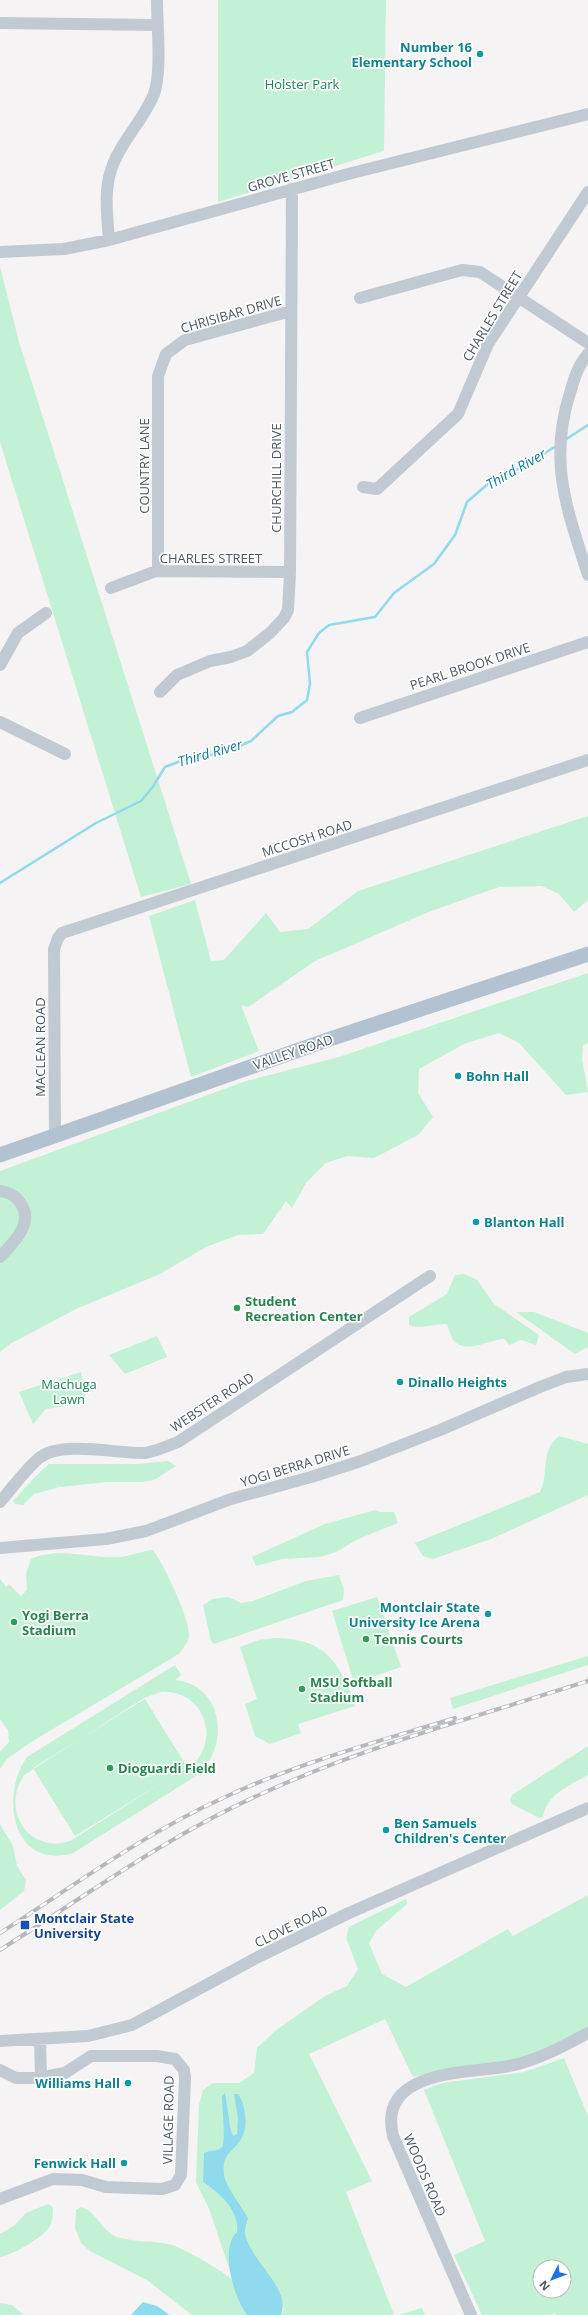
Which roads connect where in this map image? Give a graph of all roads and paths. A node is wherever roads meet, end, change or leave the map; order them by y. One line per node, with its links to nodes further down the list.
1 (157, 0): 3 (street)
2 (0, 23): 3 (street)
3 (157, 25): 7 (street)
4 (588, 114): 5 (street, GROVE STREET)
5 (292, 189): 7 (street, GROVE STREET); 11 (street, CHURCHILL DRIVE)
6 (588, 192): 9 (street, CHARLES STREET)
7 (109, 240): 8 (street, GROVE STREET)
8 (0, 252)
9 (519, 297): 10 (street); 12 (street); 15 (street, CHARLES STREET)
10 (360, 298)
11 (291, 311): 14 (street, CHRISIBAR DRIVE); 17 (street, CHURCHILL DRIVE)
12 (588, 343)
13 (588, 354): 18 (street)
14 (163, 361): 16 (street, COUNTRY LANE)
15 (363, 487)
16 (158, 571): 17 (street, CHARLES STREET); 19 (street, CHARLES STREET)
17 (290, 572): 23 (street, CHURCHILL DRIVE)
18 (588, 575)
19 (110, 588)
20 (46, 613): 22 (street)
21 (588, 642): 24 (street, PEARL BROOK DRIVE)
22 (0, 665)
23 (160, 692)
24 (360, 718)
25 (0, 722): 26 (street)
26 (65, 754)
27 (588, 760): 29 (street, MCCOSH ROAD)
28 (588, 954): 30 (main road, VALLEY ROAD)
29 (54, 958): 30 (street, MACLEAN ROAD)
30 (55, 1136): 31 (main road, VALLEY ROAD)
31 (0, 1155)
32 (0, 1191): 33 (street)
33 (0, 1257)
34 (430, 1276): 36 (street, WEBSTER ROAD)
35 (588, 1374): 37 (street, YOGI BERRA DRIVE)
36 (0, 1502)
37 (0, 1548)
38 (588, 1808): 40 (street, CLOVE ROAD)
39 (588, 2033): 45 (street, WOODS ROAD)
40 (40, 2040): 41 (street, CLOVE ROAD); 43 (street)
41 (0, 2041)
42 (0, 2070): 43 (street, VILLAGE ROAD)
43 (42, 2078): 44 (street, VILLAGE ROAD)
44 (0, 2199)
45 (471, 2315)

